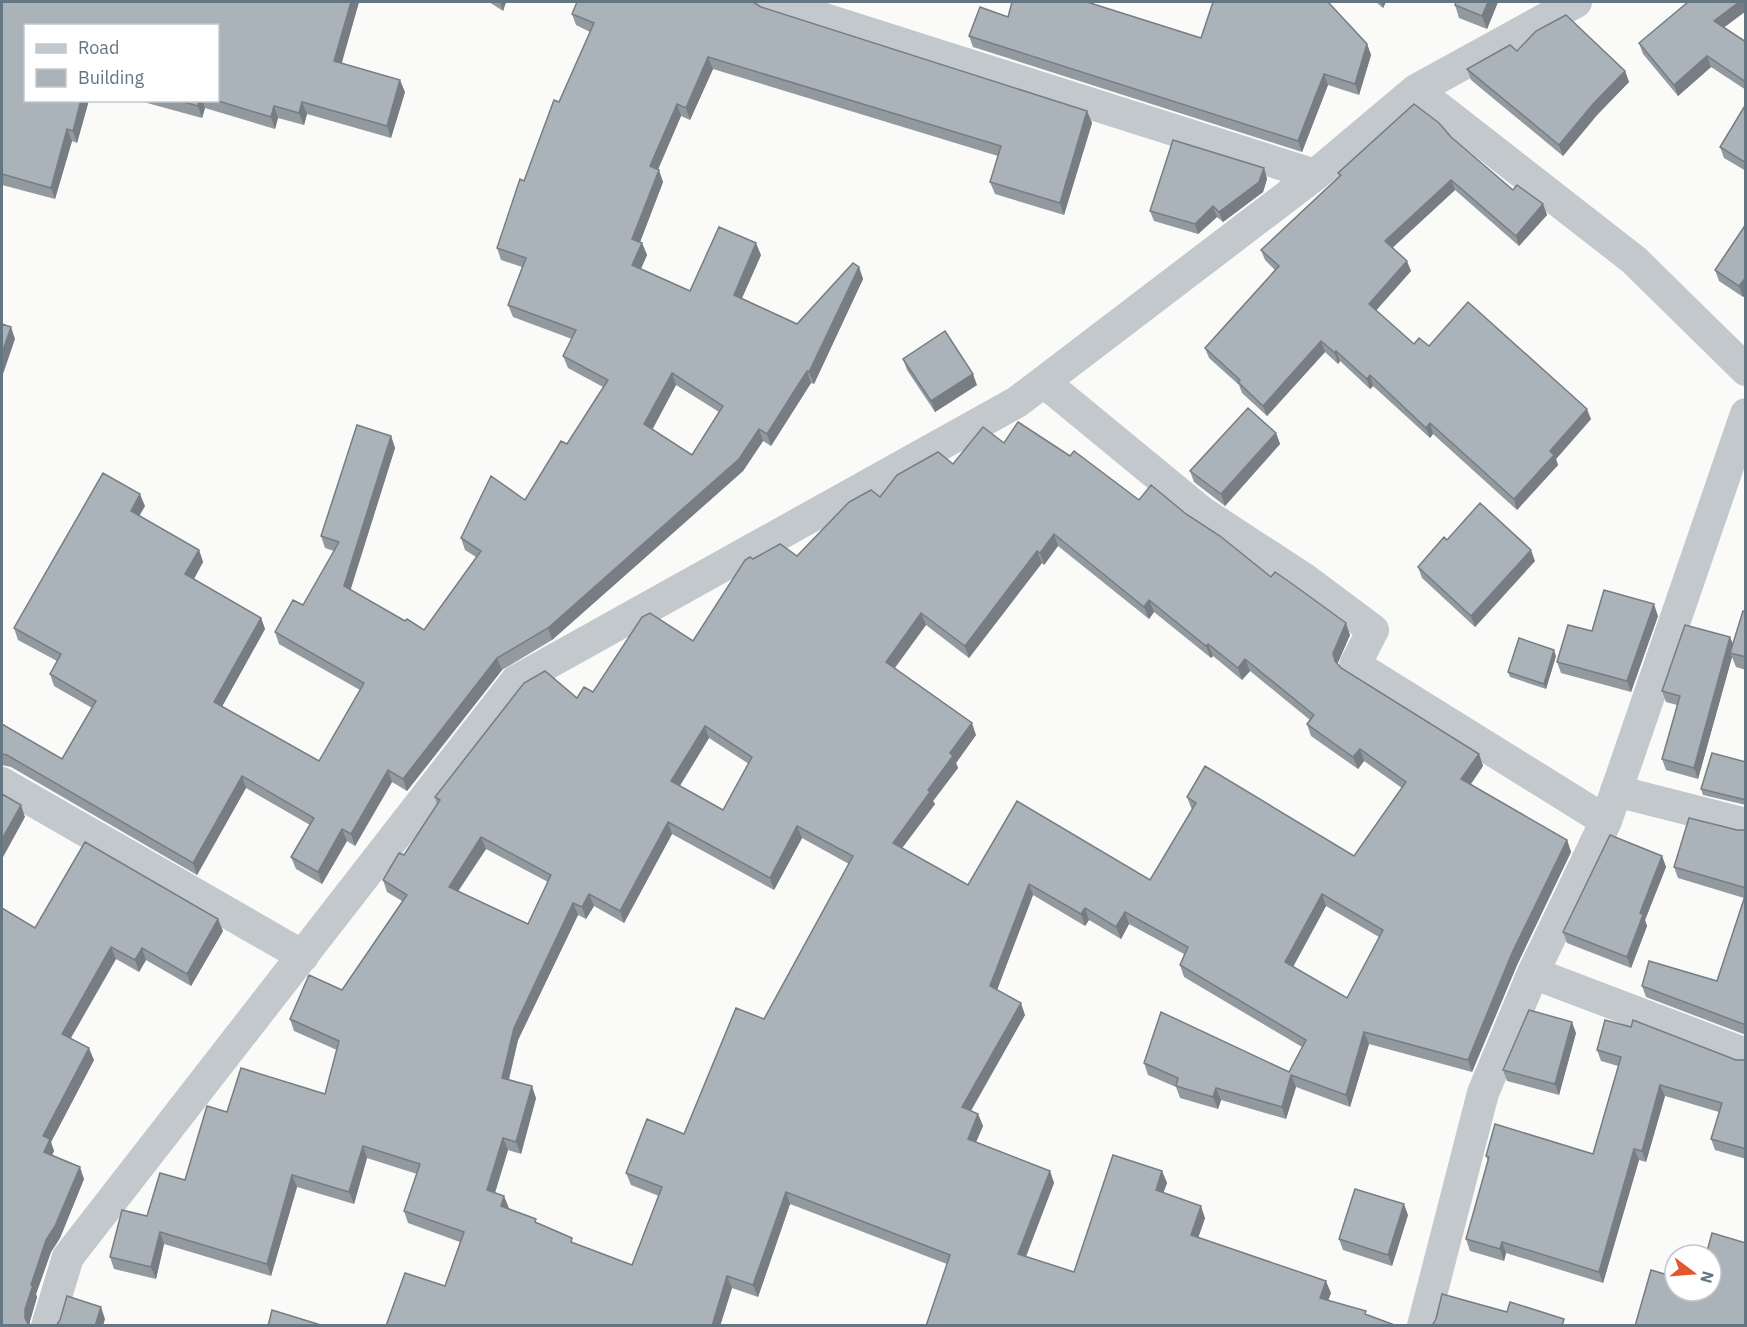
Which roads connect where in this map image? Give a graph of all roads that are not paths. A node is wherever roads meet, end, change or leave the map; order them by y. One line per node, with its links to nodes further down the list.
1 (771, 2): 4 (street)
2 (1576, 2): 3 (street)
3 (1416, 90): 4 (street); 5 (street)
4 (1315, 175): 6 (street)
5 (1746, 370)
6 (1044, 382): 10 (street); 12 (street)
7 (1746, 414): 9 (street)
8 (2, 783): 12 (street)
9 (1616, 791): 10 (street); 11 (street)
10 (1606, 821): 13 (street)
11 (1746, 824)
12 (303, 956): 15 (street)
13 (1533, 974): 14 (street); 16 (street)
14 (1746, 1054)
15 (47, 1326)
16 (1423, 1326)

